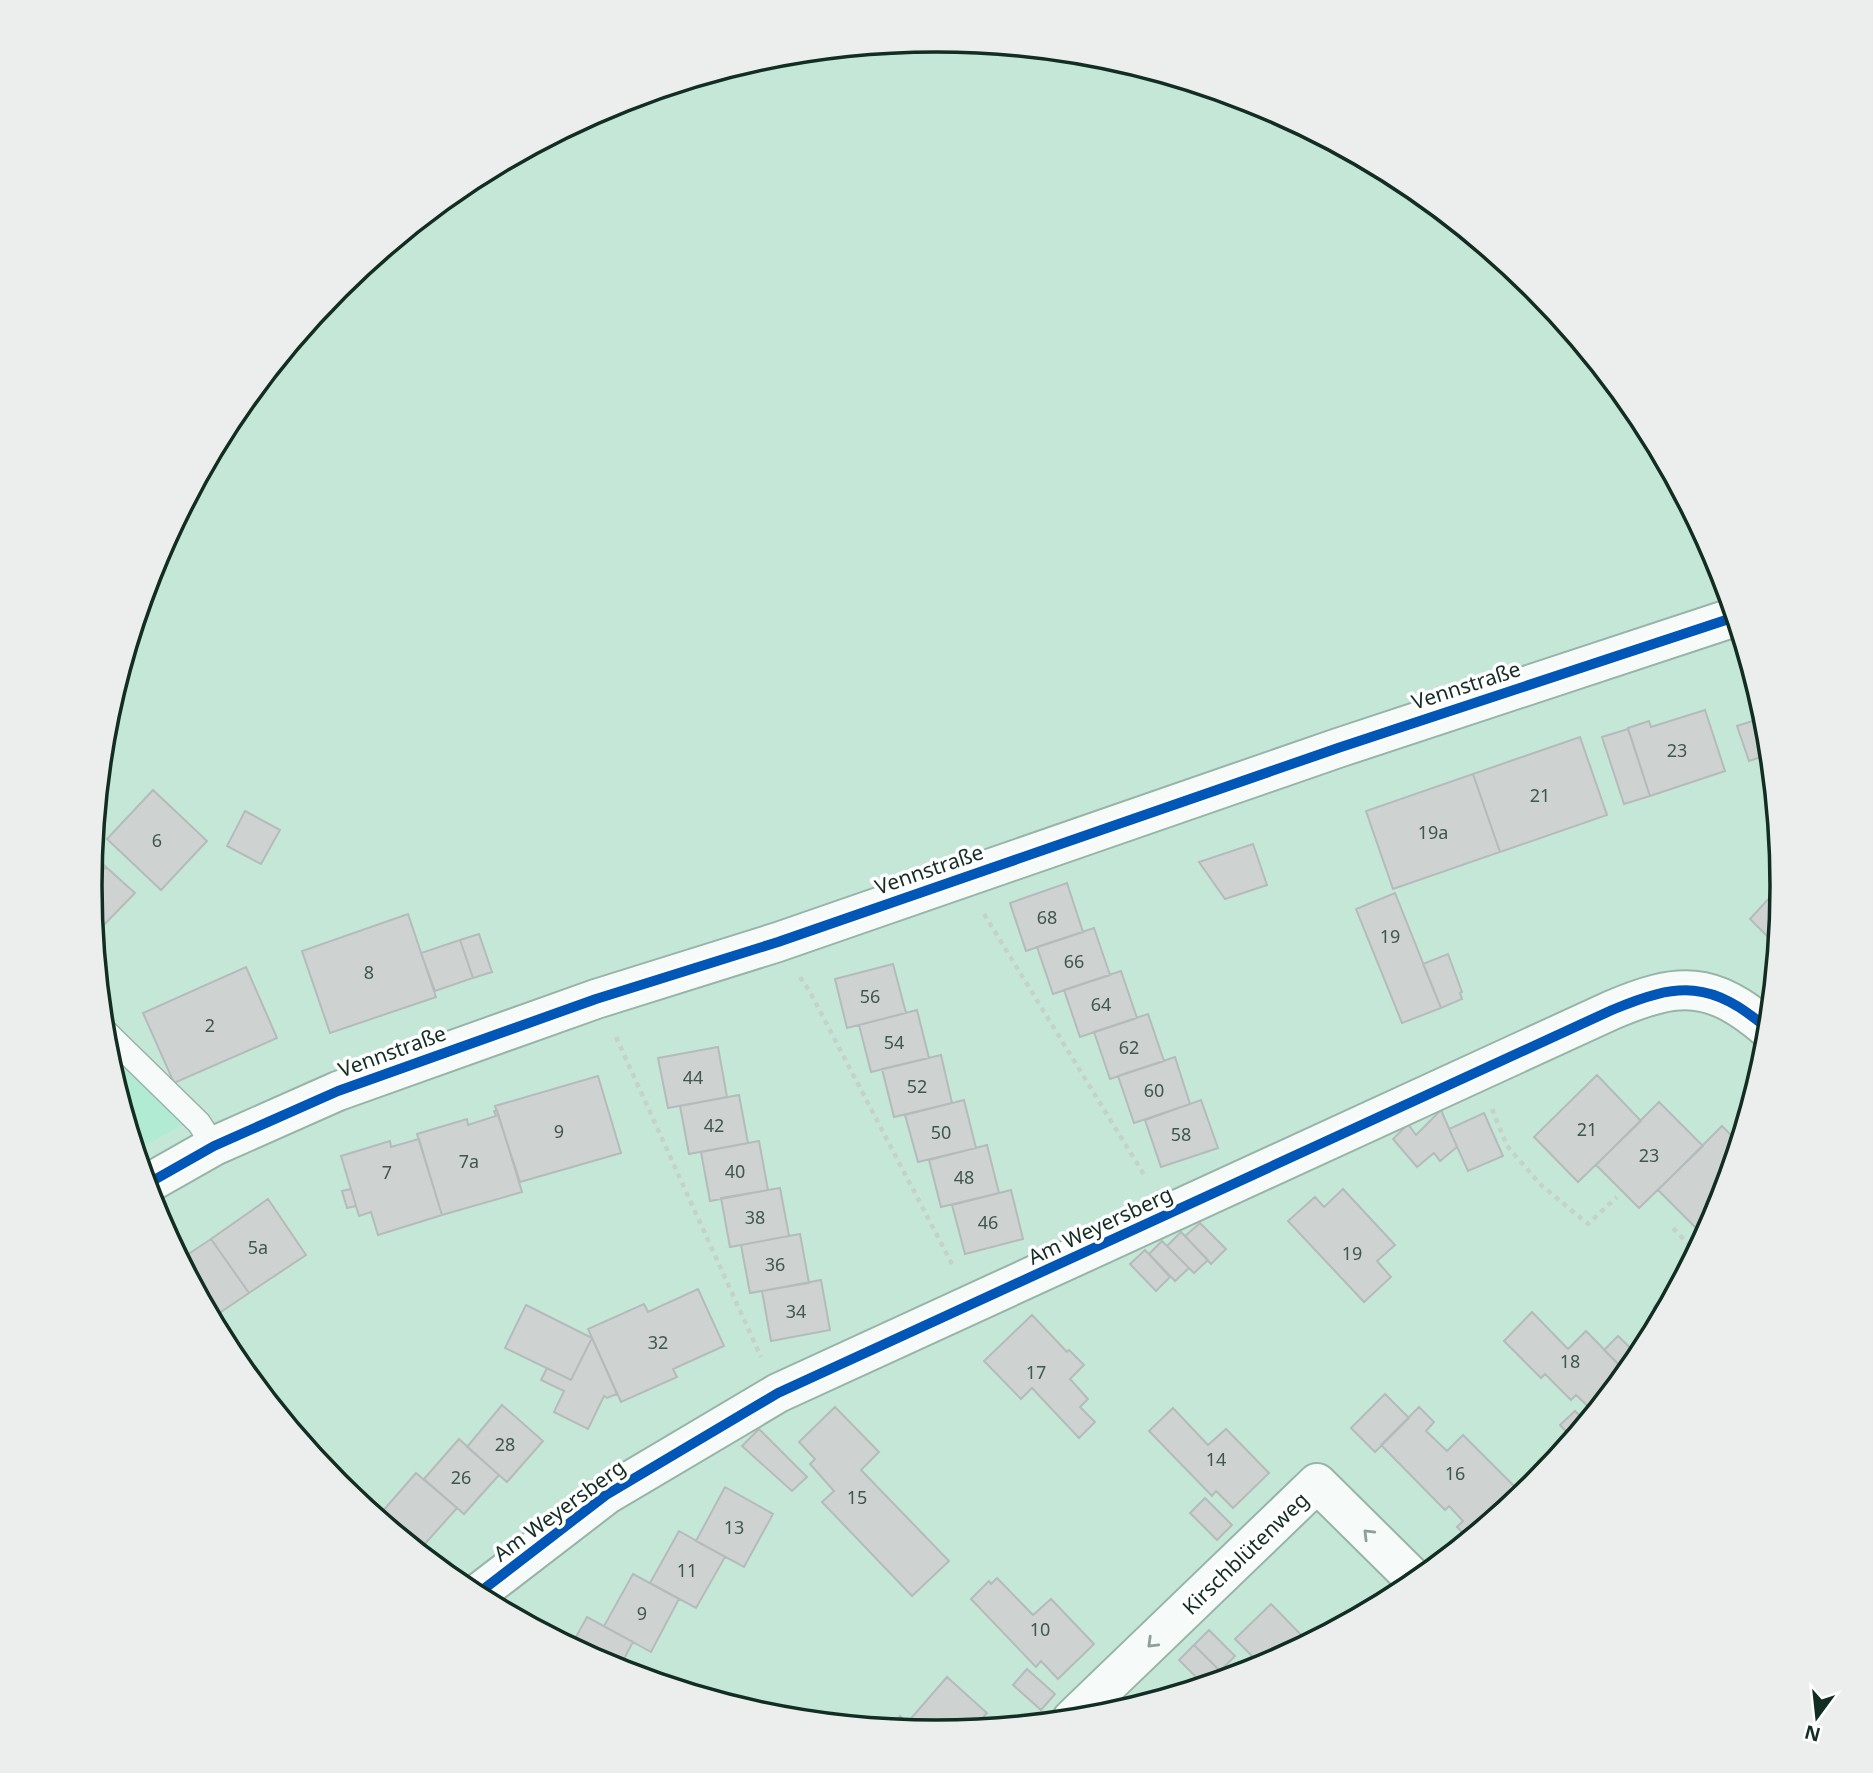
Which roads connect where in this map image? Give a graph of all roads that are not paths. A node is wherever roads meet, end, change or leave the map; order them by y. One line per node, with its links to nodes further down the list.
1 (1727, 620): 4 (street, Vennstraße)
2 (1759, 1021): 7 (street, Am Weyersberg)
3 (118, 1044): 4 (lane)
4 (214, 1146): 5 (street, Vennstraße)
5 (156, 1179)
6 (1409, 1574): 8 (street, Kirschblütenweg, one-way to 8)
7 (485, 1588)
8 (1085, 1706)

